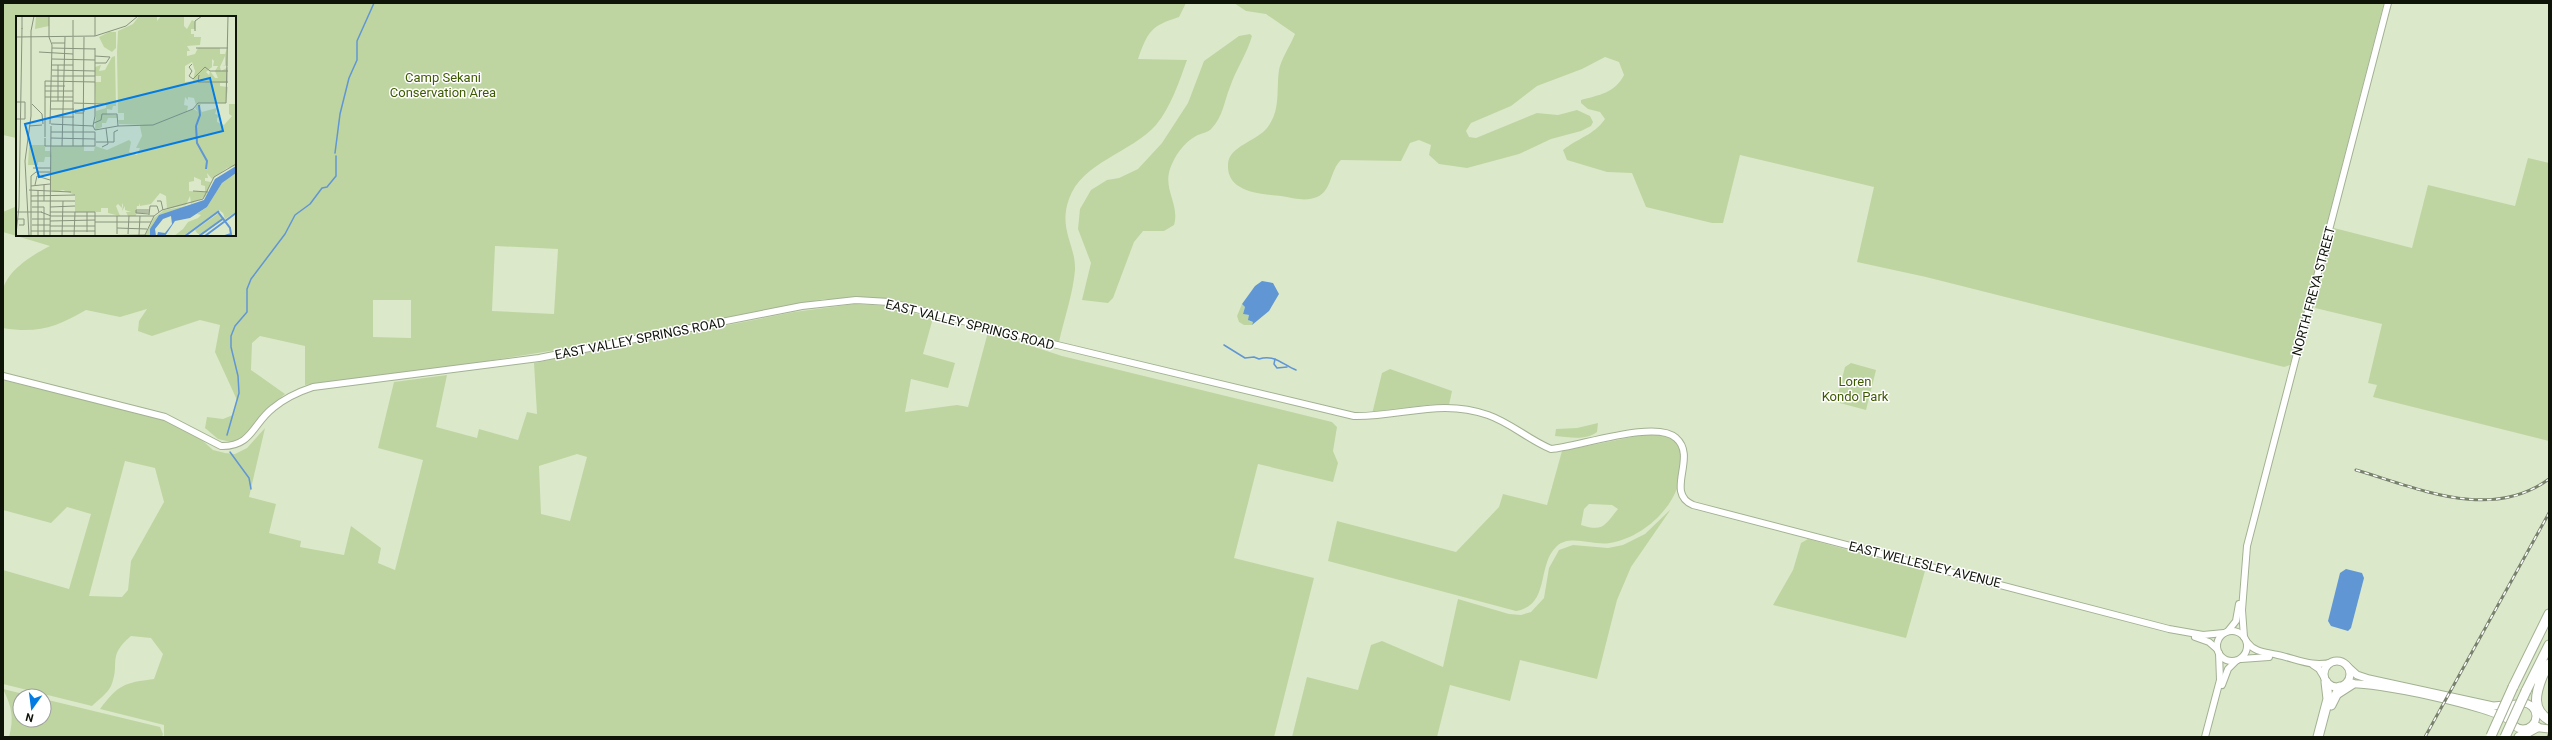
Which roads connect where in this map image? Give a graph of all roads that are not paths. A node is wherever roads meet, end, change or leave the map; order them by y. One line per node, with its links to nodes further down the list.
1 (2388, 3): 4 (street, NORTH FREYA STREET)
2 (3, 376): 3 (street, EAST VALLEY SPRINGS ROAD)
3 (1683, 498): 6 (street, EAST WELLESLEY AVENUE)
4 (2244, 579): 7 (street, NORTH FREYA STREET); 8 (street, NORTH FREYA STREET)
5 (2549, 614): 30 (highway, bridge)
6 (2169, 629): 7 (street, EAST WELLESLEY AVENUE); 10 (street, EAST WELLESLEY AVENUE)
7 (2226, 632): 8 (street); 10 (street)
8 (2245, 639): 11 (street); 12 (street)
9 (2549, 644): 31 (highway, bridge)
10 (2218, 651): 12 (street); 21 (street)
11 (2291, 659): 12 (street); 14 (street)
12 (2239, 660): 21 (street)
13 (2333, 662): 14 (street); 16 (main road); 18 (main road)
14 (2309, 664): 18 (street)
15 (2549, 664): 17 (highway)
16 (2347, 666): 19 (main road); 20 (main road)
17 (2542, 677): 22 (highway); 23 (highway)
18 (2326, 680): 19 (main road); 28 (highway)
19 (2345, 685): 24 (main road); 29 (highway)
20 (2517, 704): 22 (main road); 24 (main road)
21 (2213, 709): 27 (street)
22 (2534, 710): 23 (main road); 25 (main road)
23 (2549, 721)
24 (2511, 722): 25 (main road)
25 (2531, 728): 26 (main road); 32 (highway); 33 (highway)
26 (2549, 729)
27 (2205, 737)
28 (2318, 737)
29 (2322, 737)
30 (2491, 737)
31 (2505, 737)
32 (2514, 737)
33 (2519, 737)

